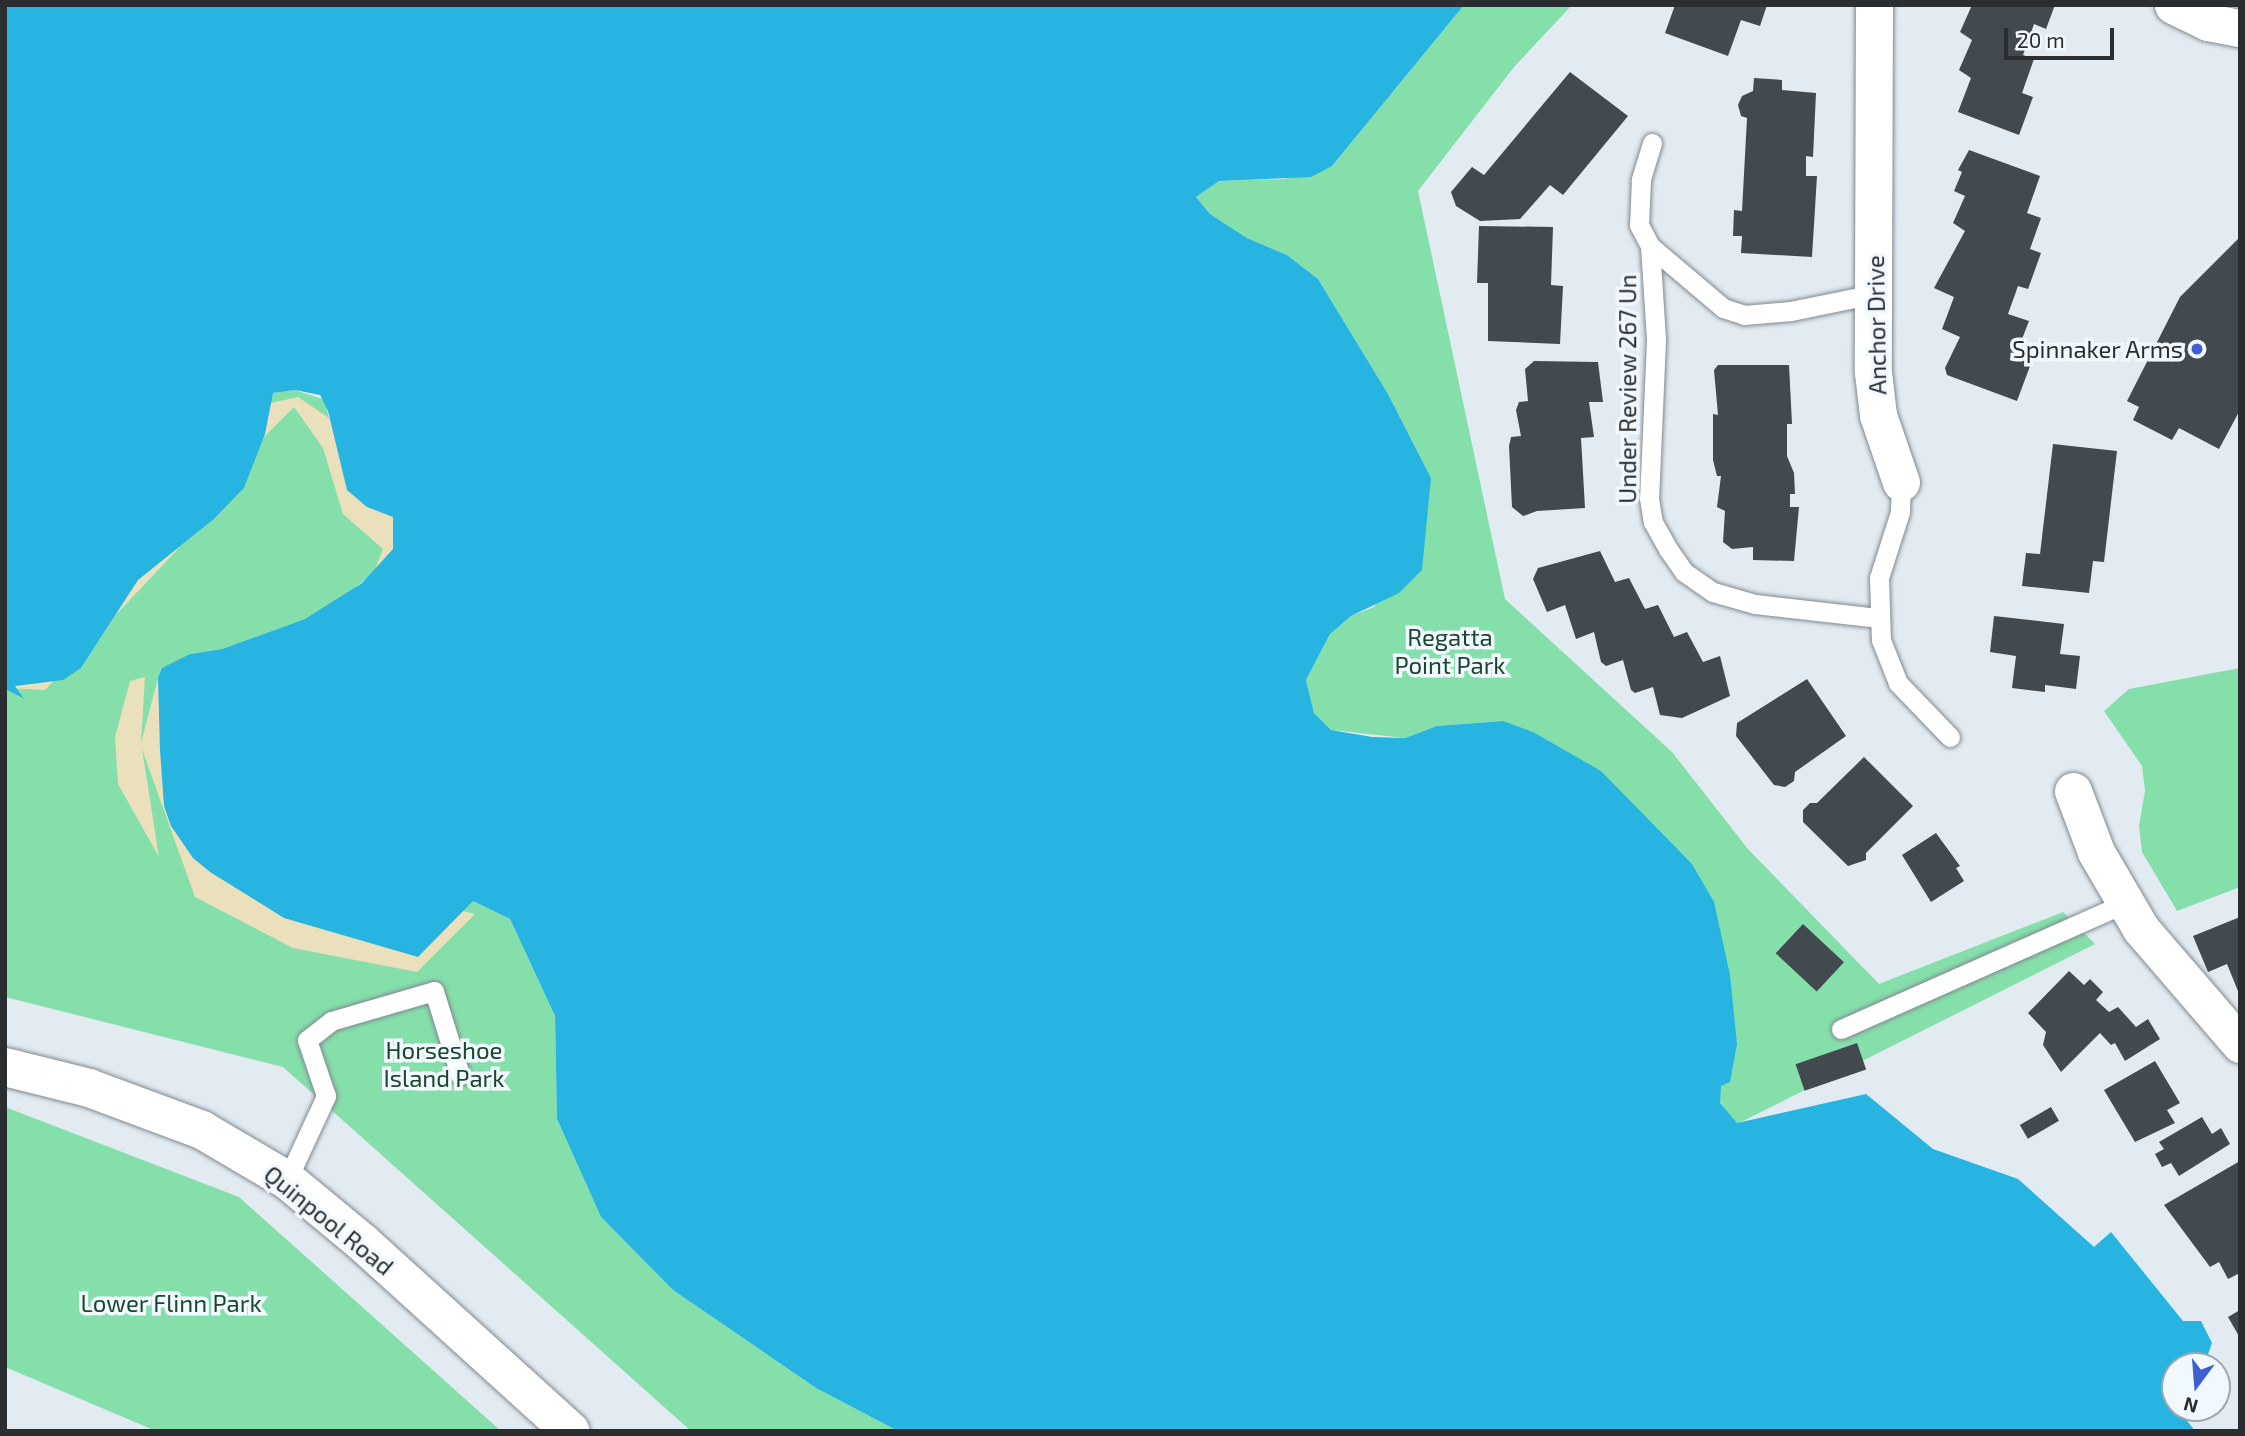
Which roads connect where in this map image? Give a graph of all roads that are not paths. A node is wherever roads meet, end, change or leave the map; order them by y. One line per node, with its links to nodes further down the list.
1 (1874, 5): 6 (street, Anchor Drive)
2 (2173, 5): 3 (street)
3 (2240, 28)
4 (1652, 143): 5 (lane, Under Review 267 Un)
5 (1650, 246): 6 (lane); 8 (lane, Under Review 267 Un)
6 (1874, 289): 7 (street, Anchor Drive)
7 (1901, 482): 8 (lane, Anchor Drive)
8 (1877, 618): 9 (lane, Anchor Drive)
9 (1950, 737)
10 (2073, 791): 11 (street)
11 (2127, 902): 12 (lane); 13 (street)
12 (1841, 1030)
13 (2240, 1044)
14 (5, 1067): 16 (main road, Quinpool Road)
15 (460, 1075): 16 (lane)
16 (287, 1180): 17 (main road, Quinpool Road)
17 (570, 1431)

